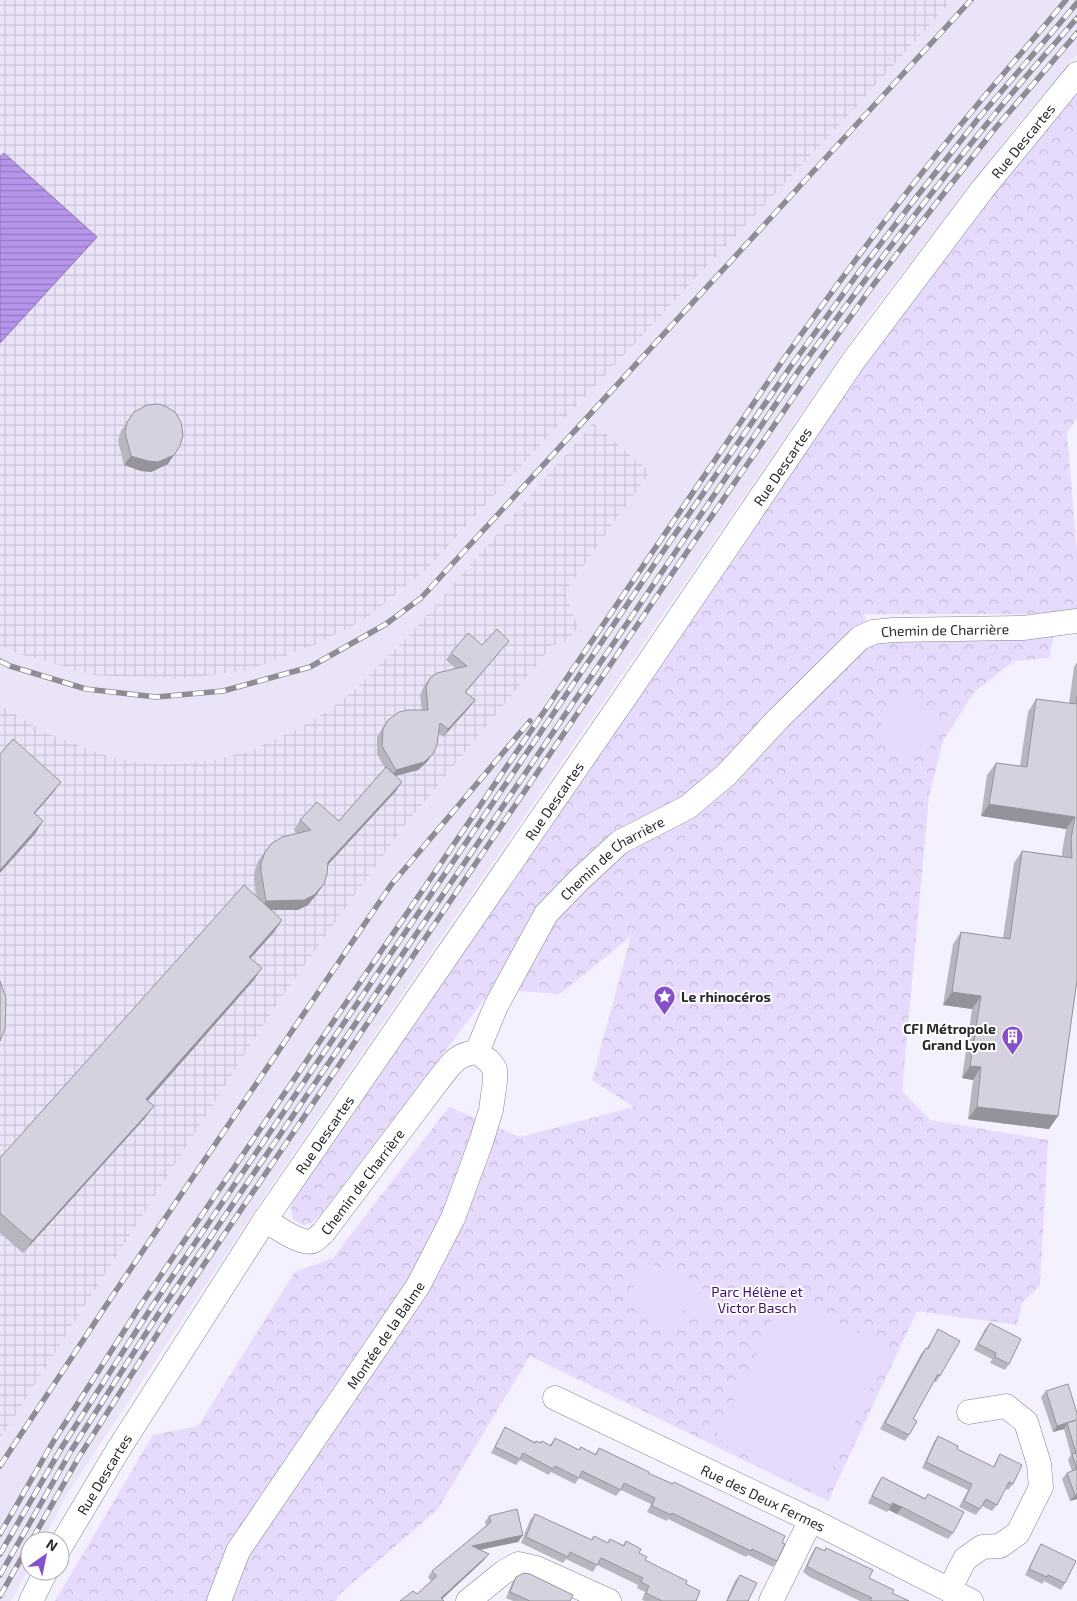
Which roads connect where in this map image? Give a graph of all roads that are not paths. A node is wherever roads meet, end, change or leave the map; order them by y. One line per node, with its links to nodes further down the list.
1 (1077, 74): 4 (street, Rue Descartes)
2 (1077, 621): 3 (street, Chemin de Charrière)
3 (477, 1052): 4 (street, Chemin de Charrière); 12 (street, Montée de la Balme)
4 (264, 1220): 8 (street, Rue Descartes)
5 (555, 1398): 7 (street, Rue des Deux Fermes)
6 (969, 1412): 10 (street)
7 (811, 1520): 10 (street, Rue des Deux Fermes); 15 (street)
8 (70, 1531)
9 (41, 1581): 11 (street)
10 (962, 1598)
11 (31, 1601)
12 (219, 1601)
13 (468, 1601): 14 (street)
14 (610, 1601)
15 (771, 1601)

